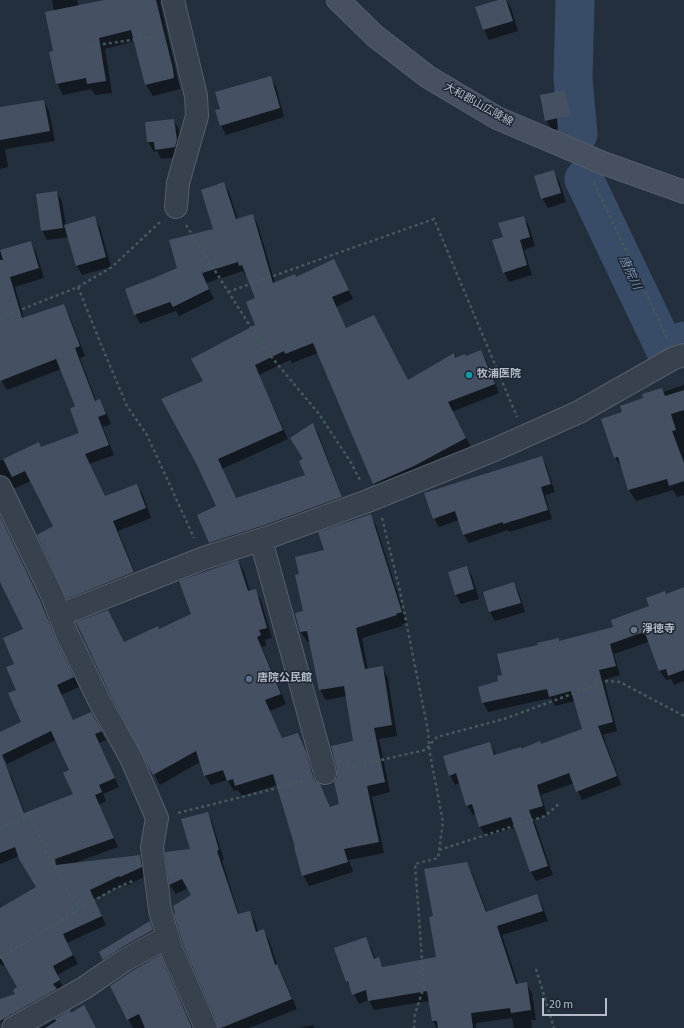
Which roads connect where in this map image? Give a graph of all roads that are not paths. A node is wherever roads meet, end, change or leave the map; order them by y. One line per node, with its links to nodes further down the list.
1 (173, 0): 4 (street)
2 (338, 0): 3 (main road, 大和郡山広陵線)
3 (684, 192)
4 (176, 207)
5 (680, 356): 7 (street)
6 (0, 487): 8 (street)
7 (261, 540): 8 (street); 9 (street)
8 (60, 615): 10 (street)
9 (325, 773)
10 (167, 937): 11 (street); 12 (street)
11 (14, 1028)
12 (206, 1028)

